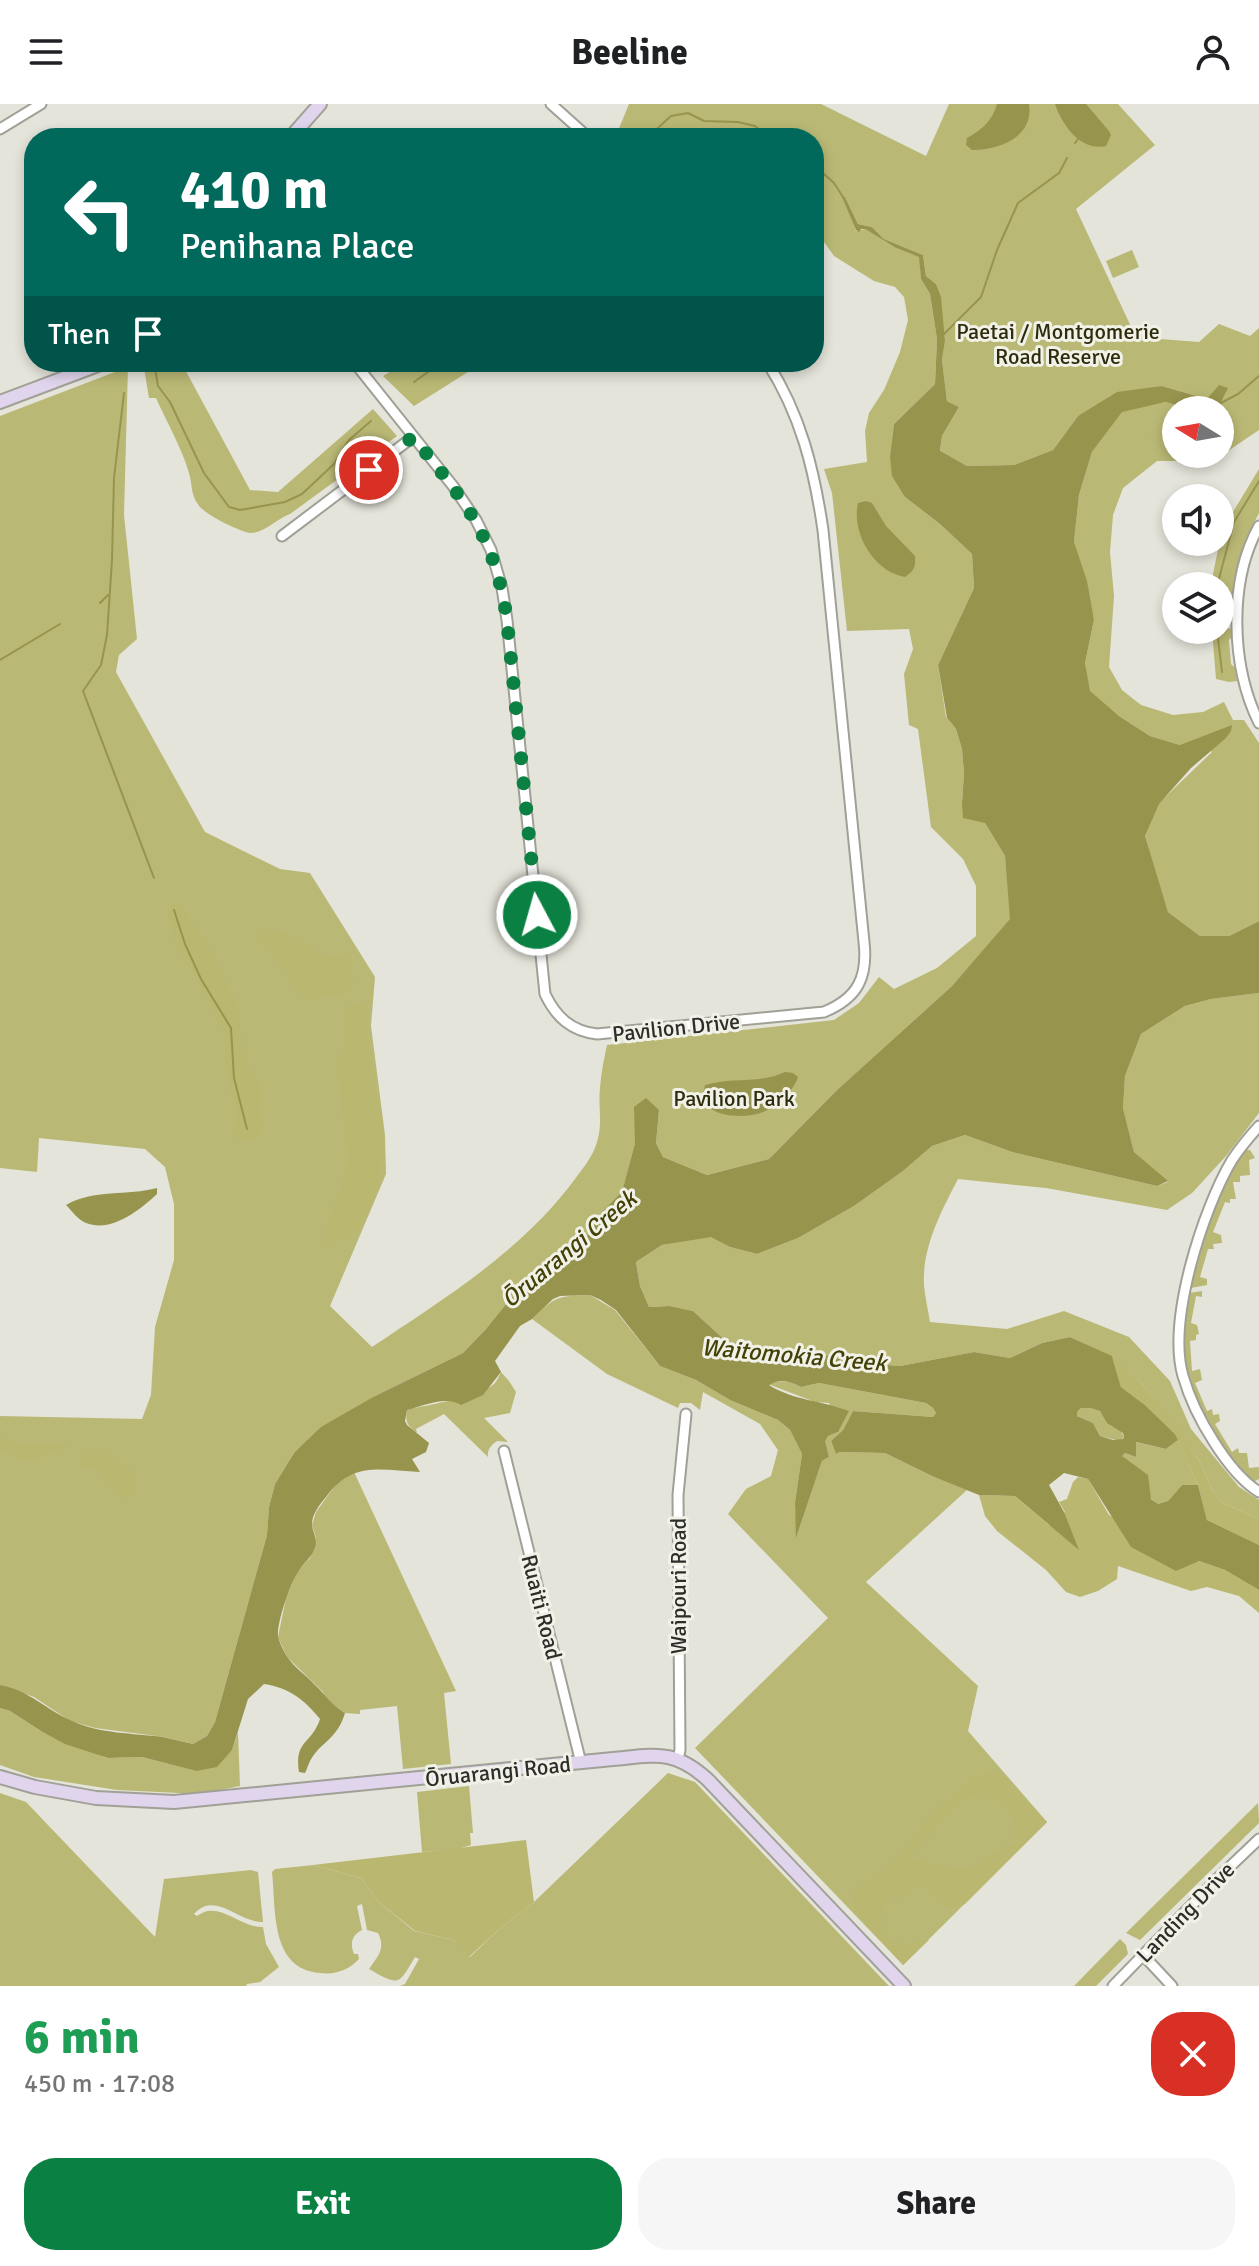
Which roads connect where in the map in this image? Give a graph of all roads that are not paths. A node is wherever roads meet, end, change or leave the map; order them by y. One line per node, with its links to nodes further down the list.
1 (41, 104): 6 (street)
2 (320, 104): 4 (street)
3 (551, 104): 5 (street)
4 (299, 128)
5 (578, 128)
6 (0, 129)
7 (80, 372): 10 (street)
8 (362, 372): 11 (street, Pavilion Drive)
9 (773, 372): 11 (street, Pavilion Drive)
10 (0, 402)
11 (413, 437): 13 (street)
12 (1259, 526): 14 (street)
13 (282, 536)
14 (1259, 723)
15 (1259, 1126): 18 (street)
16 (686, 1414): 19 (street, Waipouri Road)
17 (504, 1451): 20 (street, Ruaiti Road)
18 (1259, 1492)
19 (678, 1759): 20 (street, Ōruarangi Road); 24 (street)
20 (581, 1763): 21 (street, Ōruarangi Road)
21 (0, 1777)
22 (1259, 1839): 23 (street, Landing Drive)
23 (1143, 1955): 25 (street, Landing Drive); 26 (street)
24 (904, 1986)
25 (1113, 1986)
26 (1172, 1986)

